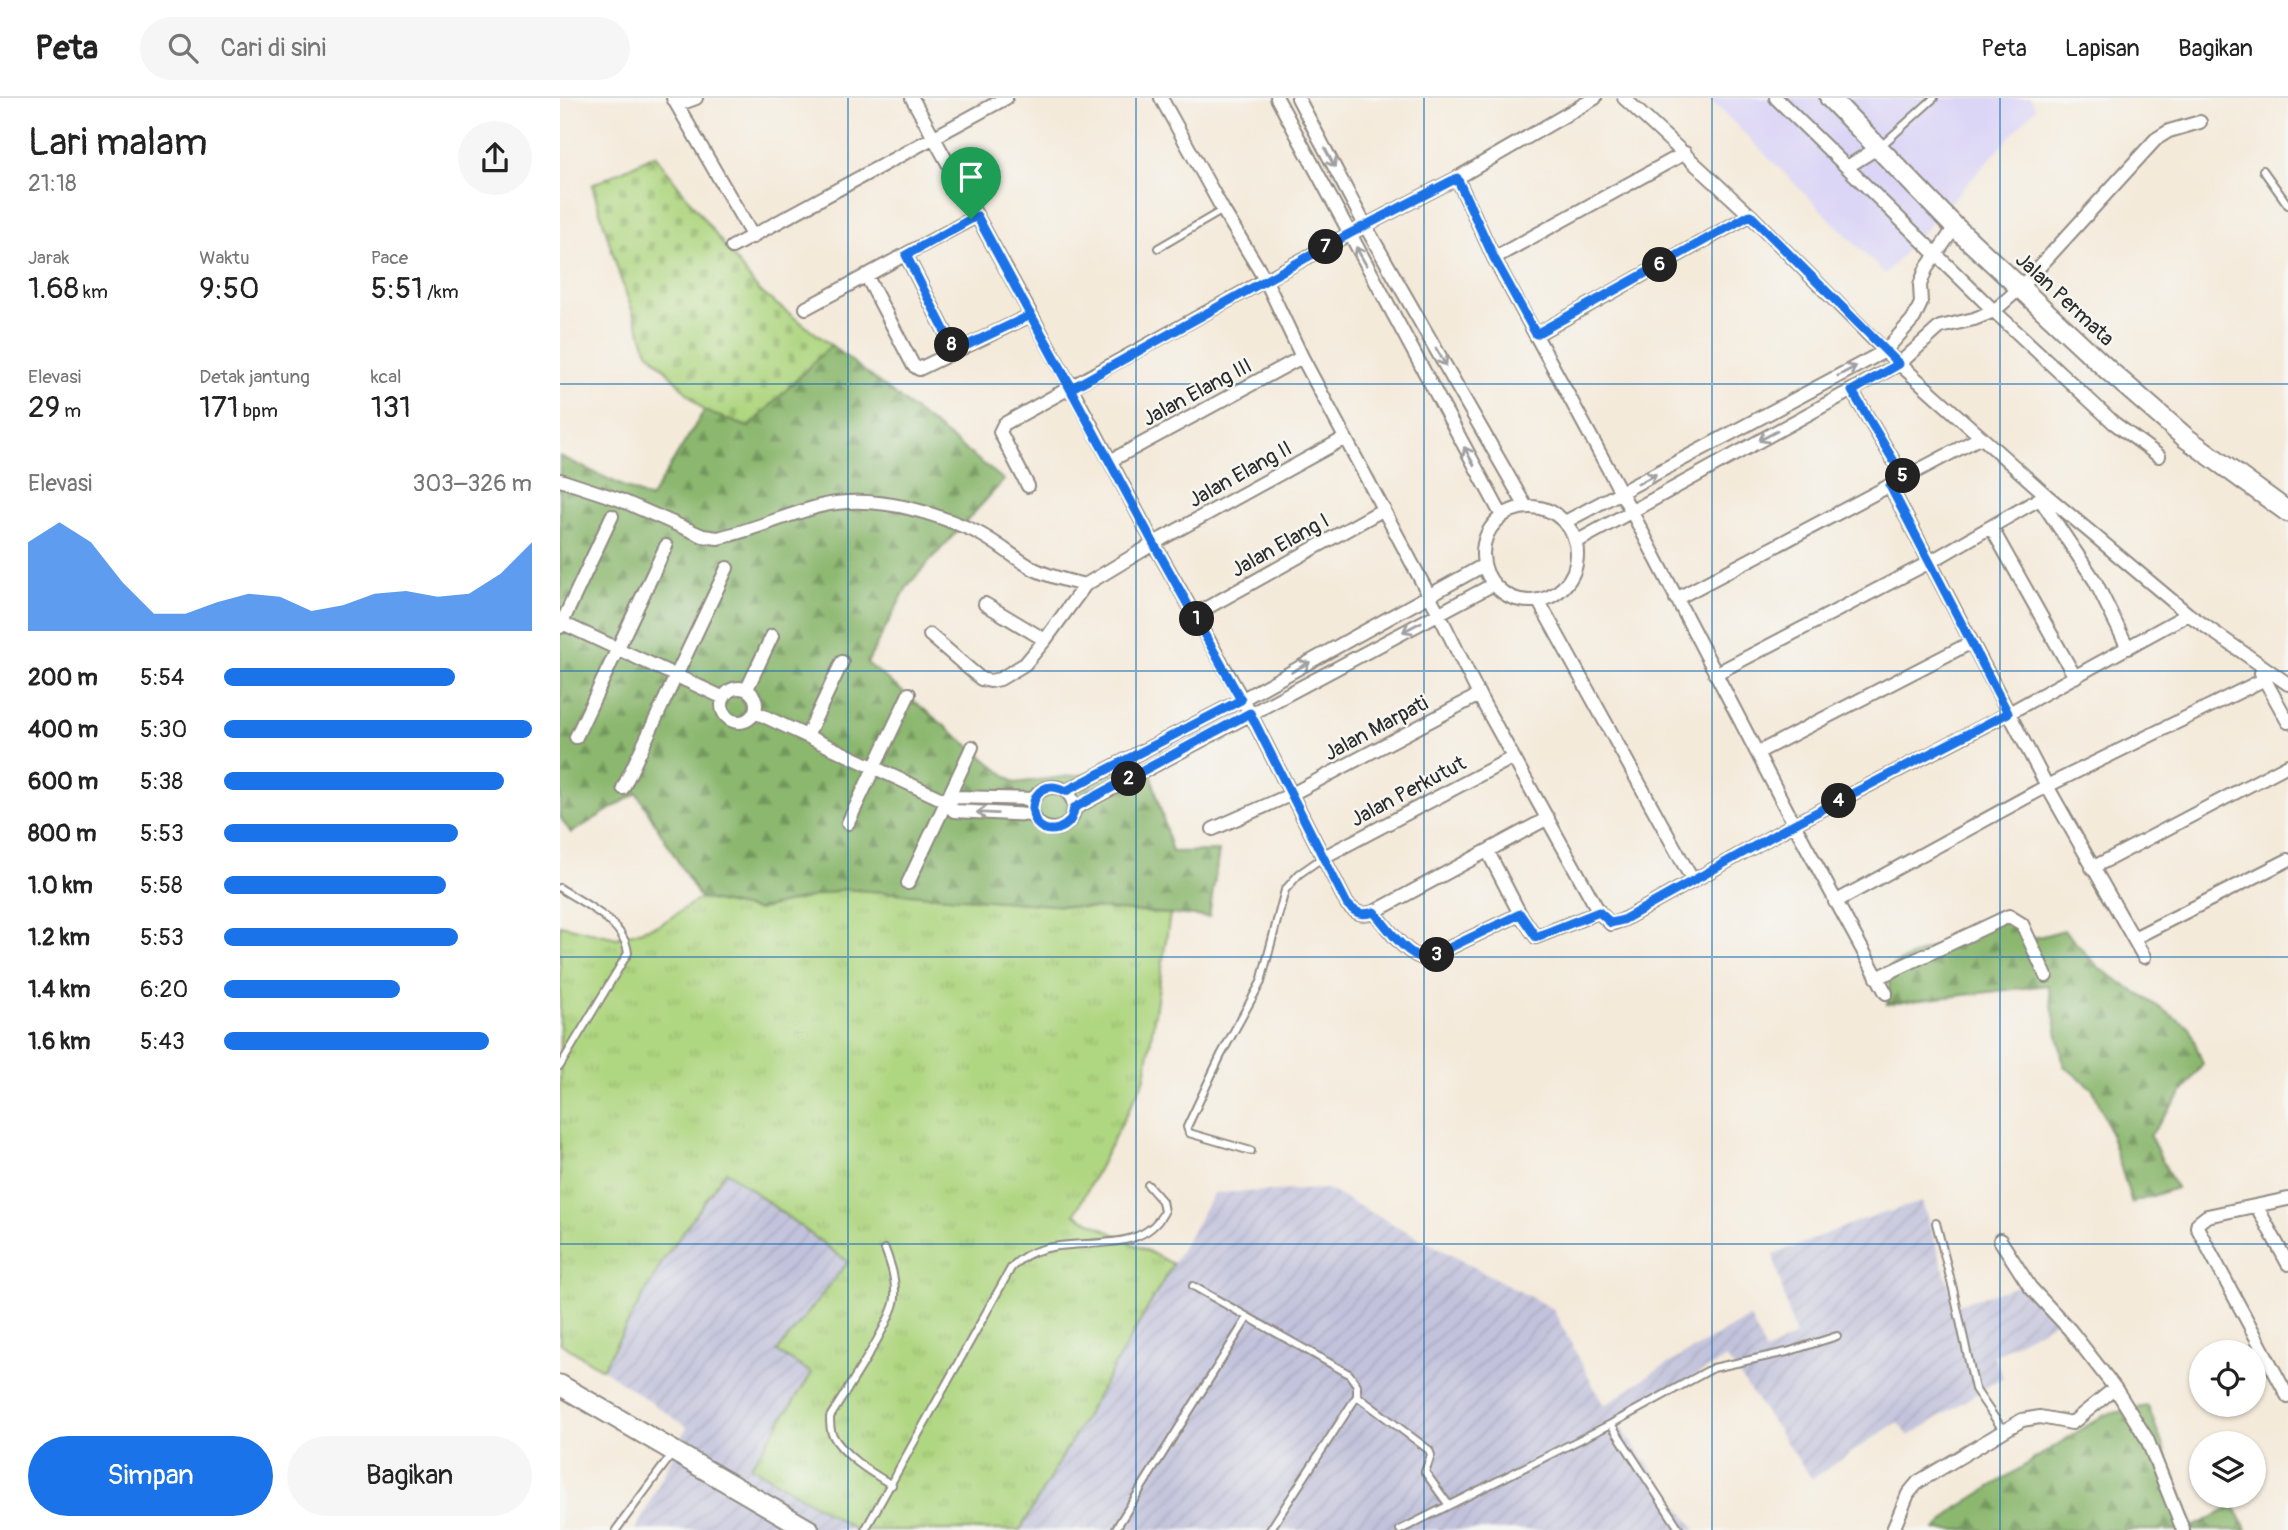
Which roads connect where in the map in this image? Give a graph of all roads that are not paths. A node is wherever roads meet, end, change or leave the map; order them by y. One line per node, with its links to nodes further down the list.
1 (696, 98): 12 (street)
2 (912, 98): 15 (street)
3 (1006, 98): 15 (street)
4 (1161, 98): 22 (street)
5 (1277, 98): 27 (street)
6 (1298, 98): 25 (street, one-way to 25)
7 (1595, 98): 20 (street)
8 (1624, 98): 17 (street)
9 (1776, 98): 18 (street)
10 (1830, 98): 13 (main road, Jalan Permata)
11 (1934, 98): 16 (lane)
12 (675, 102): 28 (street)
13 (1850, 107): 16 (main road, Jalan Permata)
14 (2200, 122): 36 (street)
15 (934, 138): 24 (street); 28 (street)
16 (1880, 147): 18 (street); 26 (main road, Jalan Permata)
17 (1685, 153): 23 (street); 33 (street)
18 (1847, 167): 31 (street)
19 (2263, 170): 21 (lane)
20 (1457, 178): 25 (street); 33 (street)
21 (2288, 205)
22 (1223, 210): 30 (lane); 35 (street)
23 (1750, 215): 40 (street); 42 (street)
24 (977, 216): 32 (street); 39 (street)
25 (1366, 227): 27 (street); 57 (street, one-way to 57)
26 (1955, 227): 31 (street); 36 (main road, Jalan Permata)
27 (1349, 234): 35 (street); 62 (street, one-way to 27)
28 (753, 237): 29 (street)
29 (732, 247)
30 (1158, 248)
31 (1937, 254): 38 (street); 42 (street)
32 (906, 255): 34 (street); 41 (street)
33 (1494, 258): 40 (street)
34 (866, 275): 37 (street); 41 (street)
35 (1266, 281): 43 (street); 45 (street)
36 (2020, 288): 38 (street); 60 (main road, Jalan Permata)
37 (806, 308)
38 (1994, 311): 44 (street); 49 (street)
39 (1031, 315): 41 (street); 45 (street)
40 (1536, 334): 55 (street)
41 (955, 351)
42 (1885, 351): 44 (street); 55 (street, one-way to 42)
43 (1302, 357): 48 (street); 50 (street, Jalan Elang III)
44 (1899, 364): 46 (street); 47 (street)
45 (1072, 388): 50 (street); 53 (street)
46 (1852, 391): 51 (street); 59 (street, one-way to 59)
47 (1981, 437): 51 (street); 56 (street)
48 (1345, 438): 58 (street); 66 (street, Jalan Elang II)
49 (2159, 456)
50 (1111, 461): 66 (street)
51 (1904, 478): 54 (street)
52 (560, 480): 72 (street)
53 (1028, 486)
54 (1890, 486): 68 (street); 74 (street)
55 (1620, 494): 59 (street); 63 (street)
56 (2043, 497): 64 (street); 78 (street); 86 (street)
57 (1526, 507): 62 (street); 63 (street)
58 (1384, 509): 73 (street); 79 (street, Jalan Elang I)
59 (1630, 511): 65 (street); 74 (street)
60 (2288, 512)
61 (612, 516): 80 (street)
62 (1502, 516): 69 (street)
63 (1565, 522): 65 (street)
64 (1991, 527): 68 (street); 91 (street)
65 (1576, 542): 75 (street)
66 (1154, 544): 72 (street, Jalan Elang II); 79 (street)
67 (666, 546): 85 (street)
68 (1930, 562): 84 (street); 89 (street)
69 (1484, 565): 71 (street); 73 (street)
70 (727, 568): 90 (street)
71 (1494, 583): 75 (street); 77 (street)
72 (1084, 585): 83 (street)
73 (1430, 596): 77 (street); 98 (street, one-way to 73)
74 (1676, 598): 89 (street)
75 (1538, 600): 126 (street)
76 (985, 604): 83 (street)
77 (1438, 612): 96 (street); 100 (street, one-way to 100)
78 (2188, 614): 86 (street); 87 (street)
79 (1194, 615): 98 (street)
80 (561, 624): 85 (street)
81 (930, 635): 83 (street)
82 (772, 636): 94 (street)
83 (1045, 640)
84 (1972, 642): 101 (street); 106 (street)
85 (617, 648): 90 (street); 104 (street)
86 (2128, 648): 91 (street)
87 (2251, 658): 92 (street); 93 (street)
88 (842, 662): 103 (street)
89 (1715, 674): 106 (street)
90 (676, 676): 97 (street); 111 (street)
91 (2075, 677): 101 (street)
92 (2265, 679): 102 (street); 110 (street)
93 (2288, 684)
94 (747, 690): 97 (street); 99 (street)
95 (909, 694): 109 (street)
96 (1479, 695): 107 (street); 113 (street, Jalan Marpati)
97 (724, 698): 99 (street)
98 (1241, 700): 100 (street); 112 (street)
99 (755, 712): 103 (street)
100 (1250, 713): 113 (street); 116 (street)
101 (2008, 713): 110 (street); 120 (street)
102 (2288, 722)
103 (807, 736): 109 (street)
104 (576, 737)
105 (972, 747): 115 (street)
106 (1757, 753): 120 (street)
107 (1512, 758): 118 (street); 123 (street, Jalan Perkutut)
108 (2288, 765): 125 (street)
109 (874, 768): 115 (street); 119 (street)
110 (2047, 786): 125 (street); 129 (street)
111 (623, 788)
112 (1066, 791): 114 (street); 116 (street)
113 (1290, 795): 121 (street, Jalan Marpati); 123 (street)
114 (1034, 799): 115 (street); 117 (street)
115 (946, 801): 117 (street, one-way to 115); 127 (street)
116 (1074, 808): 117 (street)
117 (1033, 815)
118 (1548, 818): 122 (street); 131 (street)
119 (848, 823)
120 (1794, 824): 126 (street); 129 (street)
121 (1213, 829)
122 (1488, 852): 130 (street); 132 (street)
123 (1322, 858): 130 (street); 139 (lane)
124 (2288, 860): 133 (street)
125 (2092, 868): 133 (street)
126 (1693, 881): 131 (street)
127 (908, 883)
128 (560, 888): 138 (lane)
129 (1835, 902): 136 (street)
130 (1374, 912): 132 (street)
131 (1599, 912): 132 (street)
132 (1520, 914)
133 (2134, 937): 134 (street)
134 (2144, 957)
135 (2046, 976): 136 (street)
136 (1877, 978): 137 (street)
137 (1886, 993)
138 (560, 1066)
139 (1251, 1151)
140 (1148, 1185): 157 (lane)
141 (2288, 1199): 142 (street)
142 (2257, 1207): 146 (street); 153 (street)
143 (1936, 1223): 155 (lane)
144 (2000, 1240): 151 (street)
145 (885, 1249): 157 (lane)
146 (2288, 1264)
147 (1193, 1286): 148 (lane)
148 (1248, 1317): 152 (lane); 162 (lane)
149 (1837, 1336): 154 (lane)
150 (560, 1385): 156 (main road)
151 (2115, 1388): 155 (street); 167 (street)
152 (1357, 1396): 158 (lane); 163 (lane)
153 (2288, 1397)
154 (1611, 1424): 158 (lane); 165 (lane)
155 (2003, 1430): 166 (street)
156 (674, 1452): 159 (lane); 160 (main road)
157 (892, 1485): 161 (lane)
158 (1448, 1504): 164 (lane)
159 (616, 1530)
160 (809, 1530)
161 (865, 1530)
162 (1115, 1530)
163 (1270, 1530)
164 (1400, 1530)
165 (1680, 1530)
166 (1893, 1530)
167 (2183, 1530)

